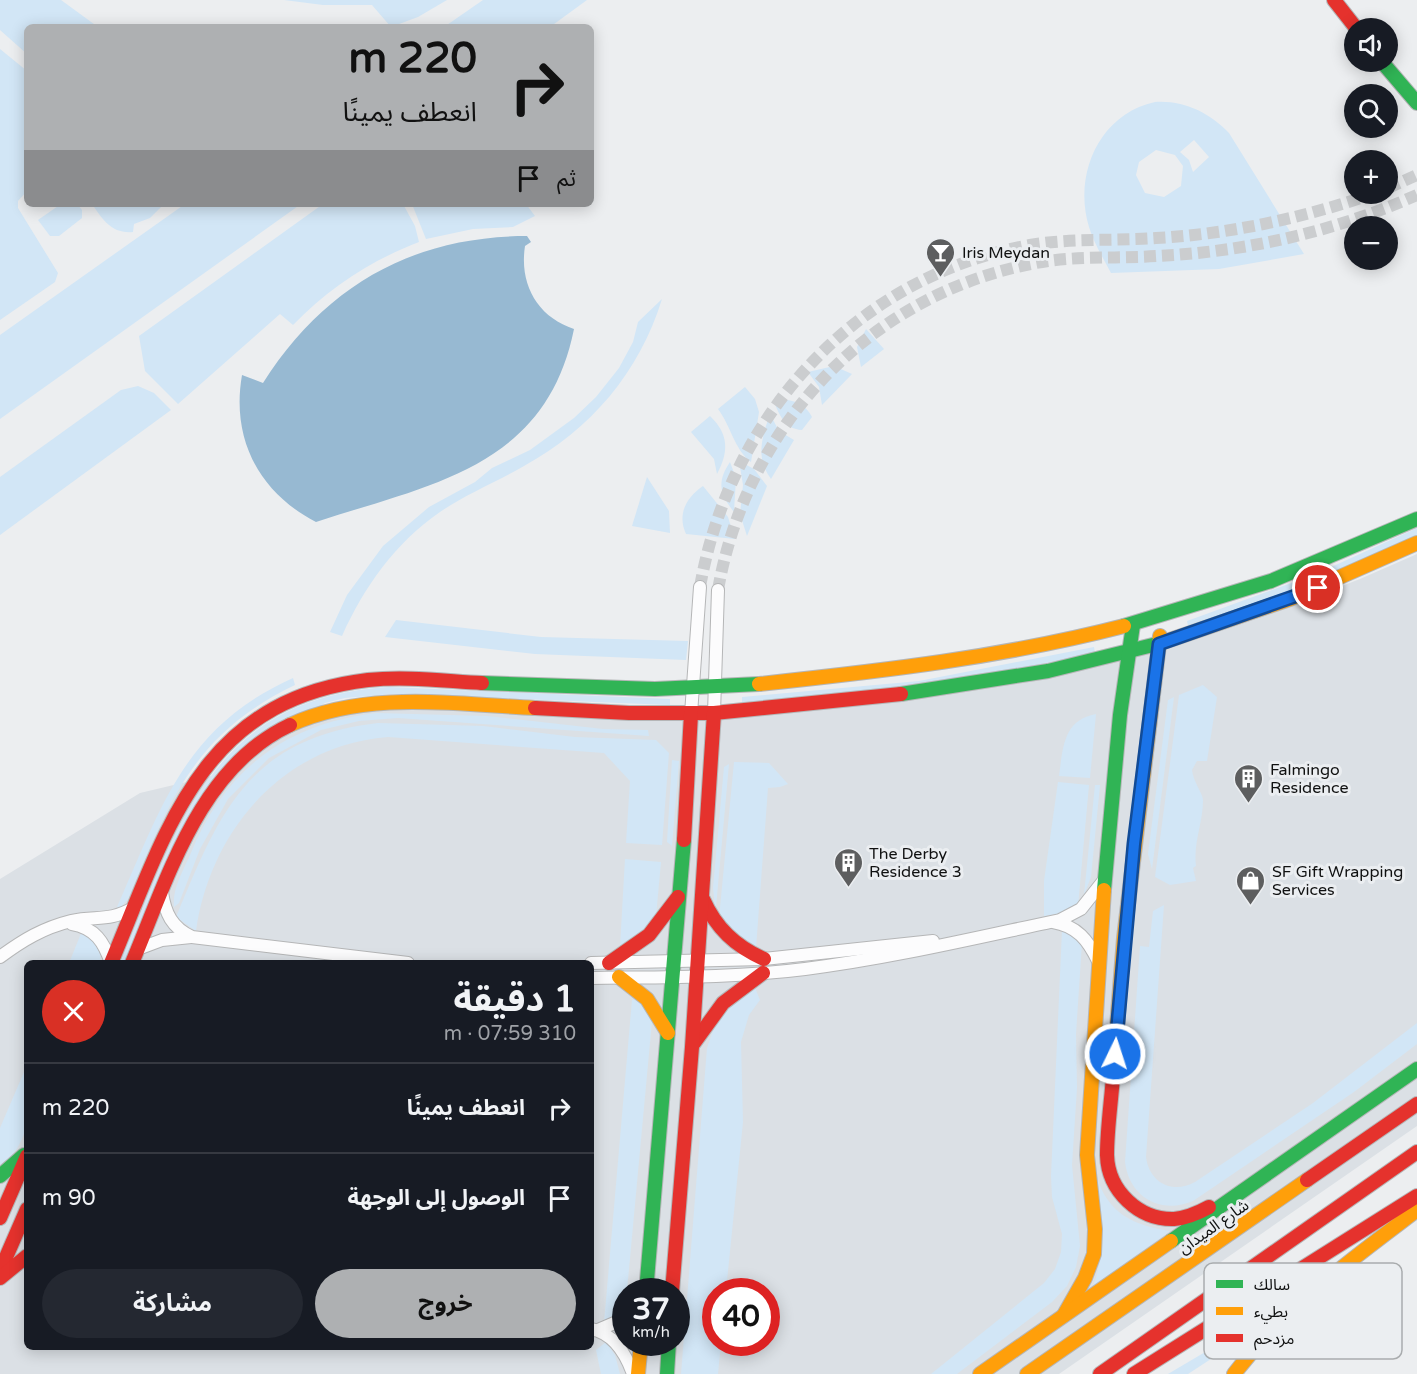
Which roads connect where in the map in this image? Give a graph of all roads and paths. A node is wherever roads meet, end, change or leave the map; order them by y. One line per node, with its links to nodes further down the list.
1 (1334, 0): 2 (street)
2 (1348, 18)
3 (1391, 72): 4 (street)
4 (1417, 103)
5 (1417, 519): 9 (street)
6 (1417, 543): 11 (street)
7 (700, 587): 14 (street)
8 (718, 590): 13 (street)
9 (1162, 617): 10 (street); 11 (street)
10 (1133, 625): 12 (street); 13 (street)
11 (1159, 644): 12 (street); 49 (street)
12 (1128, 653): 15 (street); 17 (street)
13 (714, 687): 14 (street); 15 (street)
14 (694, 689): 16 (street); 21 (street)
15 (714, 713): 16 (street); 20 (street)
16 (692, 714): 18 (street); 19 (street)
17 (1104, 880): 22 (street); 35 (street)
18 (162, 892): 24 (street); 25 (street)
19 (681, 893): 32 (street); 33 (street)
20 (702, 897): 34 (street); 36 (street)
21 (135, 907): 23 (street); 28 (street)
22 (1052, 921): 35 (street); 36 (street)
23 (65, 923): 26 (street); 27 (street)
24 (192, 937): 25 (street); 30 (street)
25 (138, 949): 29 (street)
26 (0, 957)
27 (110, 960)
28 (112, 960)
29 (133, 960)
30 (383, 960)
31 (594, 963): 32 (street)
32 (609, 963): 33 (street)
33 (675, 963): 34 (street); 38 (street)
34 (698, 963): 36 (street); 39 (street)
35 (1099, 963): 64 (street)
36 (763, 966): 39 (street); 42 (street)
37 (619, 977): 38 (street); 40 (street); 41 (street)
38 (673, 977): 39 (street); 41 (street)
39 (697, 977): 42 (street)
40 (594, 978)
41 (669, 1033): 61 (street)
42 (692, 1047): 62 (street)
43 (1417, 1069): 49 (street)
44 (1417, 1104): 75 (street, شارع الميدان)
45 (1417, 1152): 56 (street)
46 (24, 1156): 48 (street)
47 (24, 1161): 53 (street)
48 (0, 1176)
49 (1263, 1178): 64 (street)
50 (1417, 1196): 57 (street)
51 (1417, 1210): 58 (street)
52 (24, 1211): 53 (street)
53 (1, 1214): 54 (street)
54 (23, 1226): 59 (street)
55 (24, 1258): 60 (street)
56 (1258, 1263)
57 (1310, 1263)
58 (1348, 1263)
59 (0, 1271)
60 (0, 1278)
61 (647, 1278)
62 (673, 1278)
63 (1204, 1301): 76 (street)
64 (1062, 1318): 74 (street)
65 (612, 1323): 66 (street)
66 (594, 1330): 71 (street)
67 (1204, 1330): 77 (street)
68 (640, 1356): 72 (street)
69 (669, 1356): 73 (street)
70 (1246, 1359): 78 (street)
71 (633, 1374)
72 (638, 1374)
73 (668, 1374)
74 (980, 1374)
75 (1027, 1374)
76 (1100, 1374)
77 (1134, 1374)
78 (1234, 1374)

